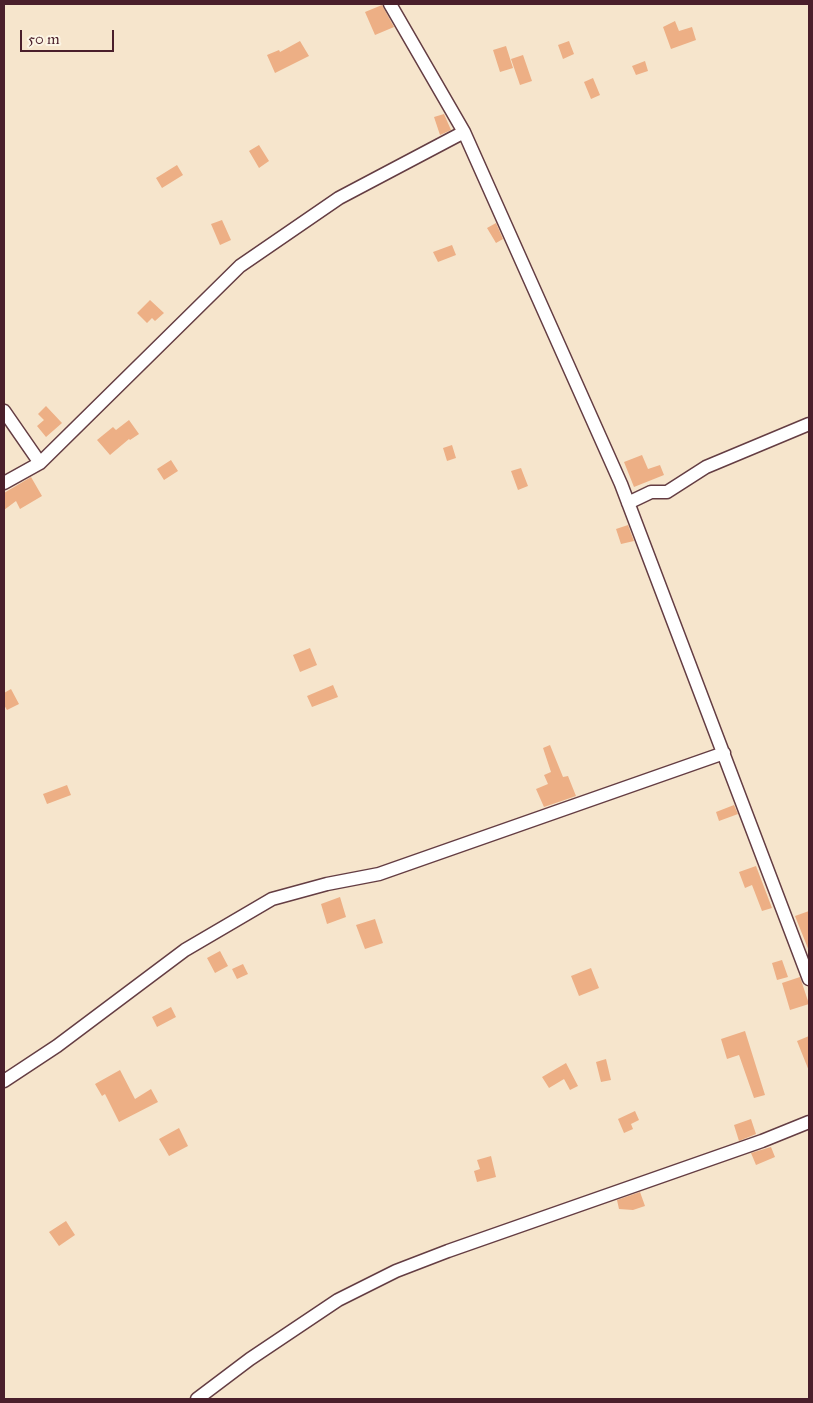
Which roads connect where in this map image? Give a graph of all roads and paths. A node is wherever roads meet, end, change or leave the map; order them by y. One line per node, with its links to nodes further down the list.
1 (390, 4): 2 (street)
2 (464, 132): 5 (street); 7 (street)
3 (4, 411): 5 (street)
4 (809, 424): 7 (street)
5 (40, 462): 6 (street)
6 (4, 483)
7 (628, 503): 8 (street)
8 (724, 753): 9 (street); 10 (street)
9 (809, 979)
10 (4, 1081)
11 (809, 1122): 12 (street)
12 (197, 1399)

